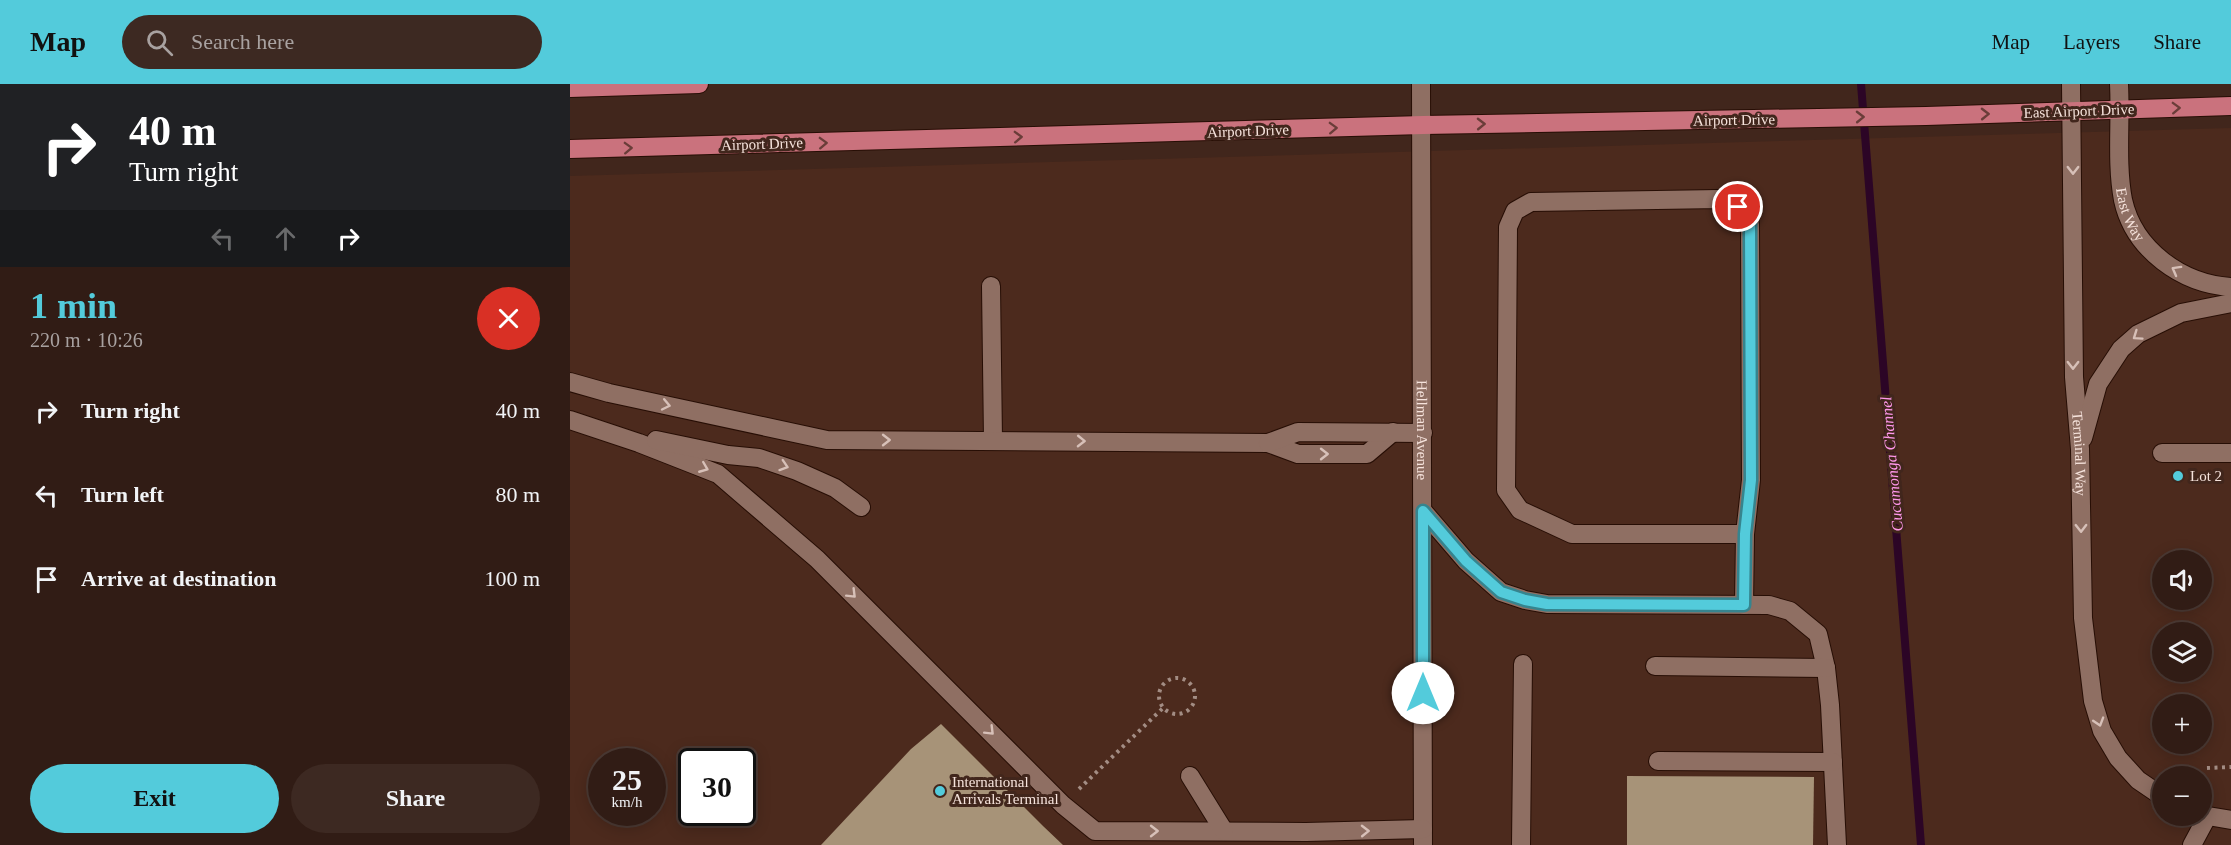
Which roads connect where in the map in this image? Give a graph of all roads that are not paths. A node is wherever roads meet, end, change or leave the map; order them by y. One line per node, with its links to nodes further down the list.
1 (699, 84): 5 (main road)
2 (1421, 84): 10 (street, Hellman Avenue)
3 (2071, 84): 8 (street, Terminal Way)
4 (2119, 84): 7 (street, East Way)
5 (570, 88)
6 (2231, 106): 7 (main road, East Airport Drive, one-way to 6)
7 (2120, 110): 8 (main road, East Airport Drive); 13 (street, East Way, one-way to 7)
8 (2072, 112): 9 (main road, East Airport Drive, one-way to 8); 20 (street, Terminal Way, one-way to 20)
9 (1926, 116): 10 (main road, Airport Drive, one-way to 9)
10 (1423, 125): 11 (main road, Airport Drive, one-way to 10); 18 (street, Hellman Avenue)
11 (570, 149)
12 (991, 286): 19 (street)
13 (2231, 287)
14 (2231, 303): 20 (street, one-way to 20)
15 (570, 382): 19 (street, one-way to 19)
16 (570, 420): 17 (street)
17 (604, 430): 23 (street, one-way to 23); 37 (street, one-way to 37)
18 (1423, 433): 19 (street, one-way to 18); 24 (street, Hellman Avenue)
19 (993, 440)
20 (2080, 449): 33 (street, Terminal Way, one-way to 33)
21 (2162, 453): 22 (street)
22 (2231, 453)
23 (861, 507)
24 (1423, 511): 26 (street); 38 (street, Hellman Avenue)
25 (1745, 534): 25 (street); 26 (street)
26 (1744, 605): 29 (street)
27 (1523, 664): 39 (street)
28 (1655, 666): 29 (street)
29 (1826, 668): 31 (street)
30 (1658, 761): 31 (street)
31 (1833, 762): 40 (street)
32 (1190, 776): 37 (street)
33 (2152, 790)
34 (2212, 817): 35 (street)
35 (2231, 820)
36 (2201, 826): 41 (street)
37 (1224, 831): 38 (street, one-way to 38)
38 (1424, 837)
39 (1521, 845)
40 (1837, 845)
41 (2192, 845)

